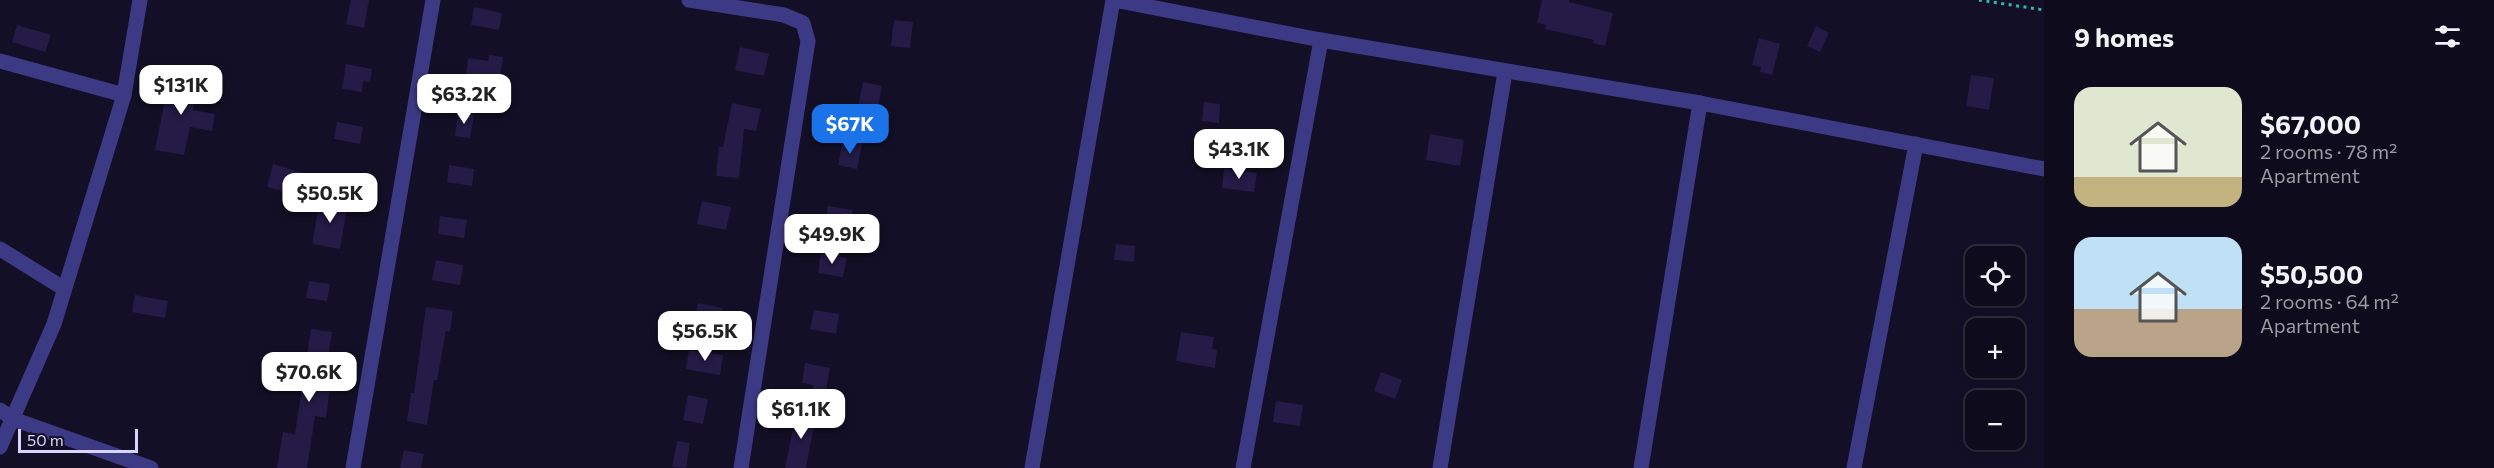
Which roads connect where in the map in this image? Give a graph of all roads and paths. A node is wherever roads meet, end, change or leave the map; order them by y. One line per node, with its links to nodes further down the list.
1 (140, 0): 10 (street)
2 (433, 0): 20 (street)
3 (689, 0): 21 (street)
4 (1113, 0): 7 (street); 22 (street)
5 (1979, 0): 6 (path)
6 (2044, 10)
7 (1321, 40): 9 (street); 23 (street)
8 (0, 61): 10 (street)
9 (1505, 72): 11 (street); 24 (street)
10 (124, 95): 15 (street)
11 (1700, 104): 12 (street); 25 (street)
12 (1916, 144): 13 (street); 26 (street)
13 (2044, 168)
14 (0, 249): 15 (street)
15 (63, 288): 17 (street)
16 (0, 410): 17 (street)
17 (13, 419): 18 (street); 19 (street)
18 (0, 447)
19 (151, 468)
20 (353, 468)
21 (741, 468)
22 (1032, 468)
23 (1243, 468)
24 (1440, 468)
25 (1641, 468)
26 (1854, 468)

